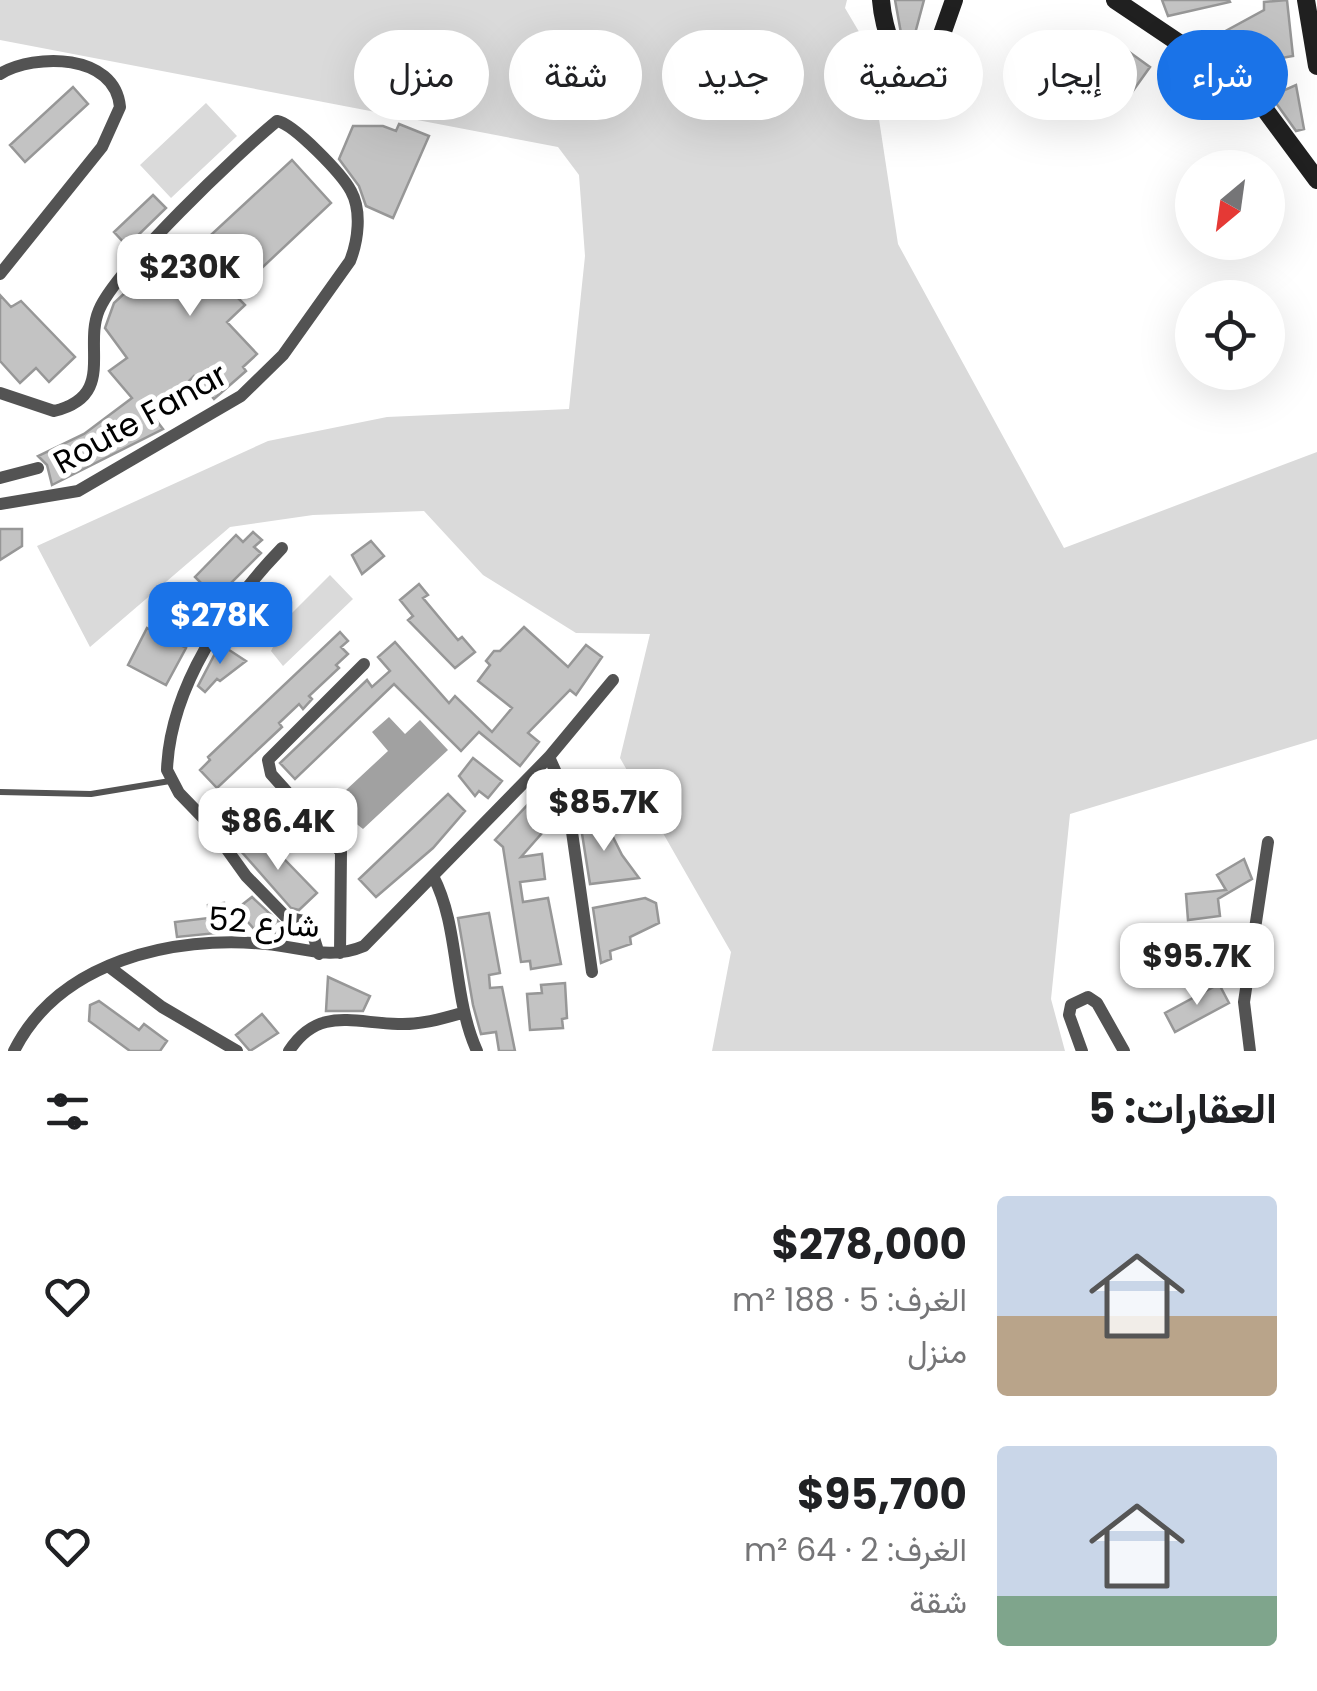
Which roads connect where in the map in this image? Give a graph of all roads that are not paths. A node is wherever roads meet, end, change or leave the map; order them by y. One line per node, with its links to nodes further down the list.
1 (881, 0): 2 (street)
2 (954, 0)
3 (1115, 0): 7 (street)
4 (1306, 0): 5 (street)
5 (1317, 66)
6 (0, 74): 8 (street)
7 (1317, 180)
8 (0, 274)
9 (0, 392): 12 (street, Route Fanar)
10 (38, 468): 11 (street, Route Fanar)
11 (0, 478)
12 (0, 504)
13 (282, 548): 17 (street)
14 (364, 664): 22 (street)
15 (613, 680): 16 (street, شارع 52)
16 (548, 757): 20 (street, شارع 52); 24 (street)
17 (172, 781): 18 (lane); 21 (street)
18 (0, 792)
19 (1268, 842): 32 (street)
20 (433, 876): 22 (street, شارع 52); 25 (street)
21 (320, 954): 22 (street, شارع 52); 23 (street, شارع 52)
22 (340, 954)
23 (108, 966): 26 (street, شارع 52); 27 (street)
24 (592, 972)
25 (462, 1013): 28 (street); 29 (street)
26 (14, 1051)
27 (237, 1051)
28 (289, 1051)
29 (477, 1051)
30 (1082, 1051): 31 (street)
31 (1124, 1051)
32 (1250, 1051)

